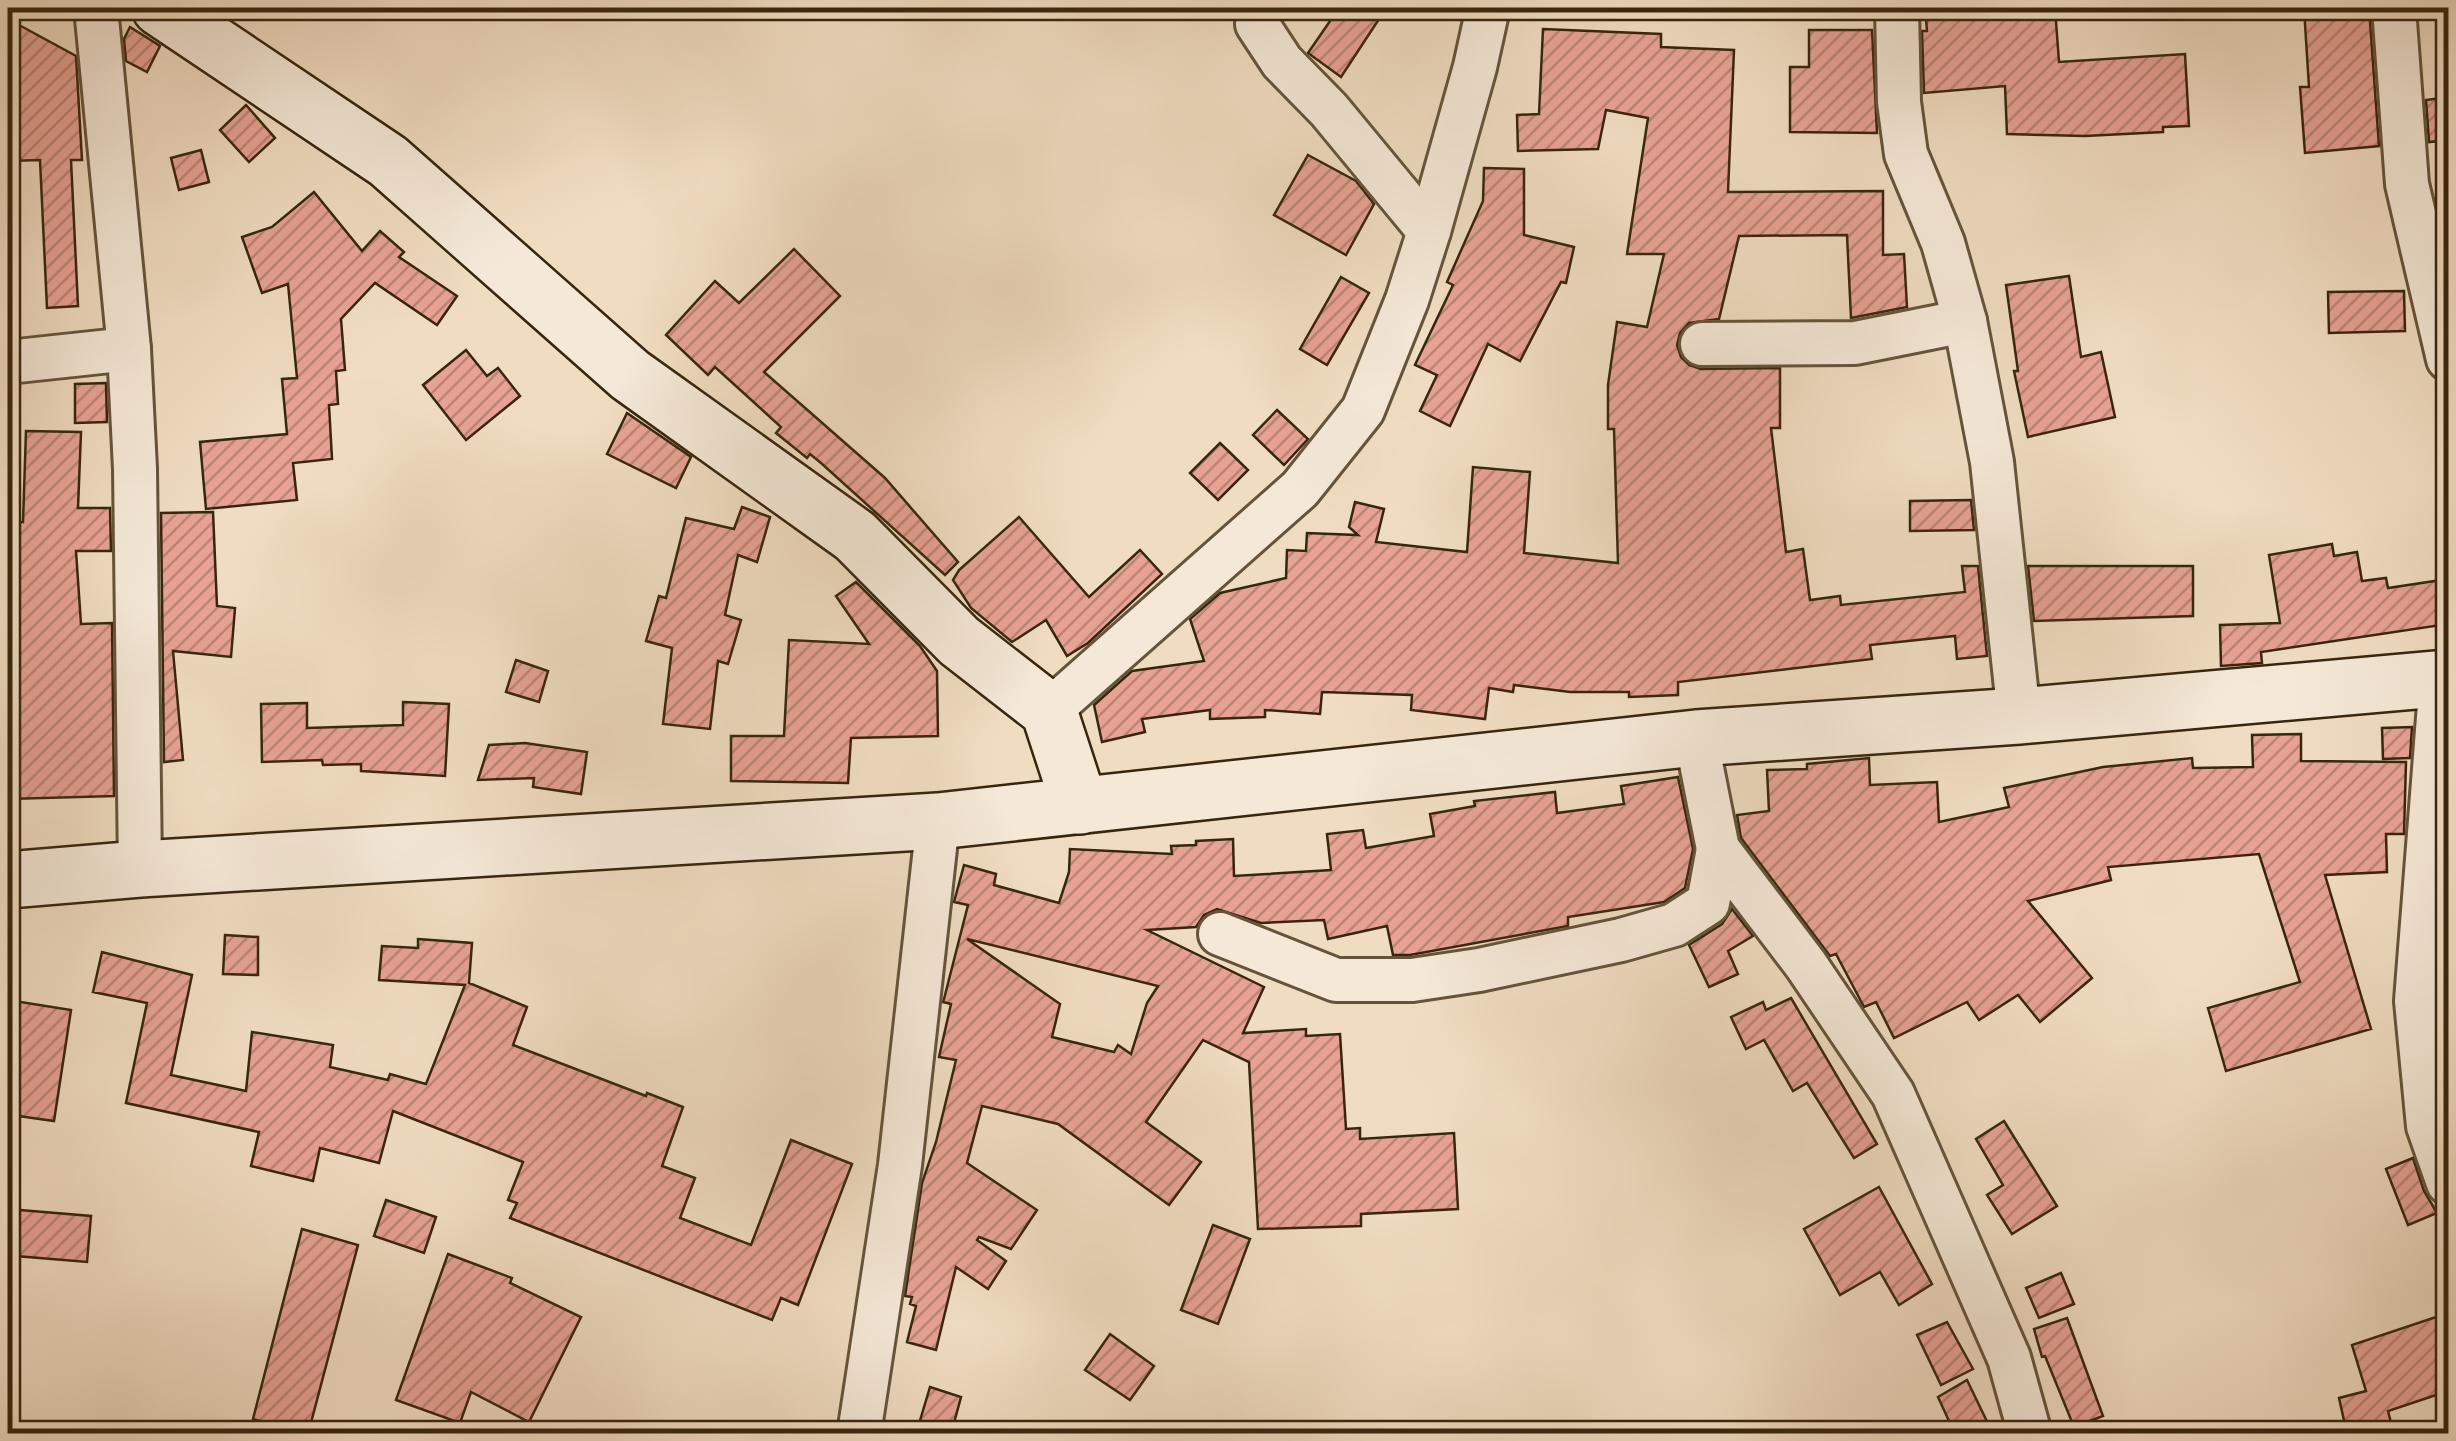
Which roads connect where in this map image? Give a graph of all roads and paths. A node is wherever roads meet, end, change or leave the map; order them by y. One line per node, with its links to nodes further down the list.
1 (96, 8): 10 (street)
2 (160, 8): 14 (main road)
3 (1488, 8): 7 (street)
4 (1896, 8): 8 (street)
5 (2394, 8): 11 (street)
6 (1257, 24): 7 (street)
7 (1429, 230): 14 (street)
8 (1965, 320): 9 (street); 15 (street)
9 (1702, 344)
10 (129, 349): 12 (street); 20 (street)
11 (2448, 359)
12 (8, 362)
13 (2445, 678): 15 (main road); 23 (street)
14 (1049, 711): 17 (main road)
15 (2019, 716): 16 (main road)
16 (1696, 738): 17 (main road); 19 (street)
17 (1080, 806): 18 (main road)
18 (938, 821): 20 (main road); 24 (street)
19 (1718, 850): 22 (street); 25 (street)
20 (140, 868): 21 (main road)
21 (8, 880)
22 (1220, 934)
23 (2448, 1183)
24 (859, 1434)
25 (2030, 1434)

